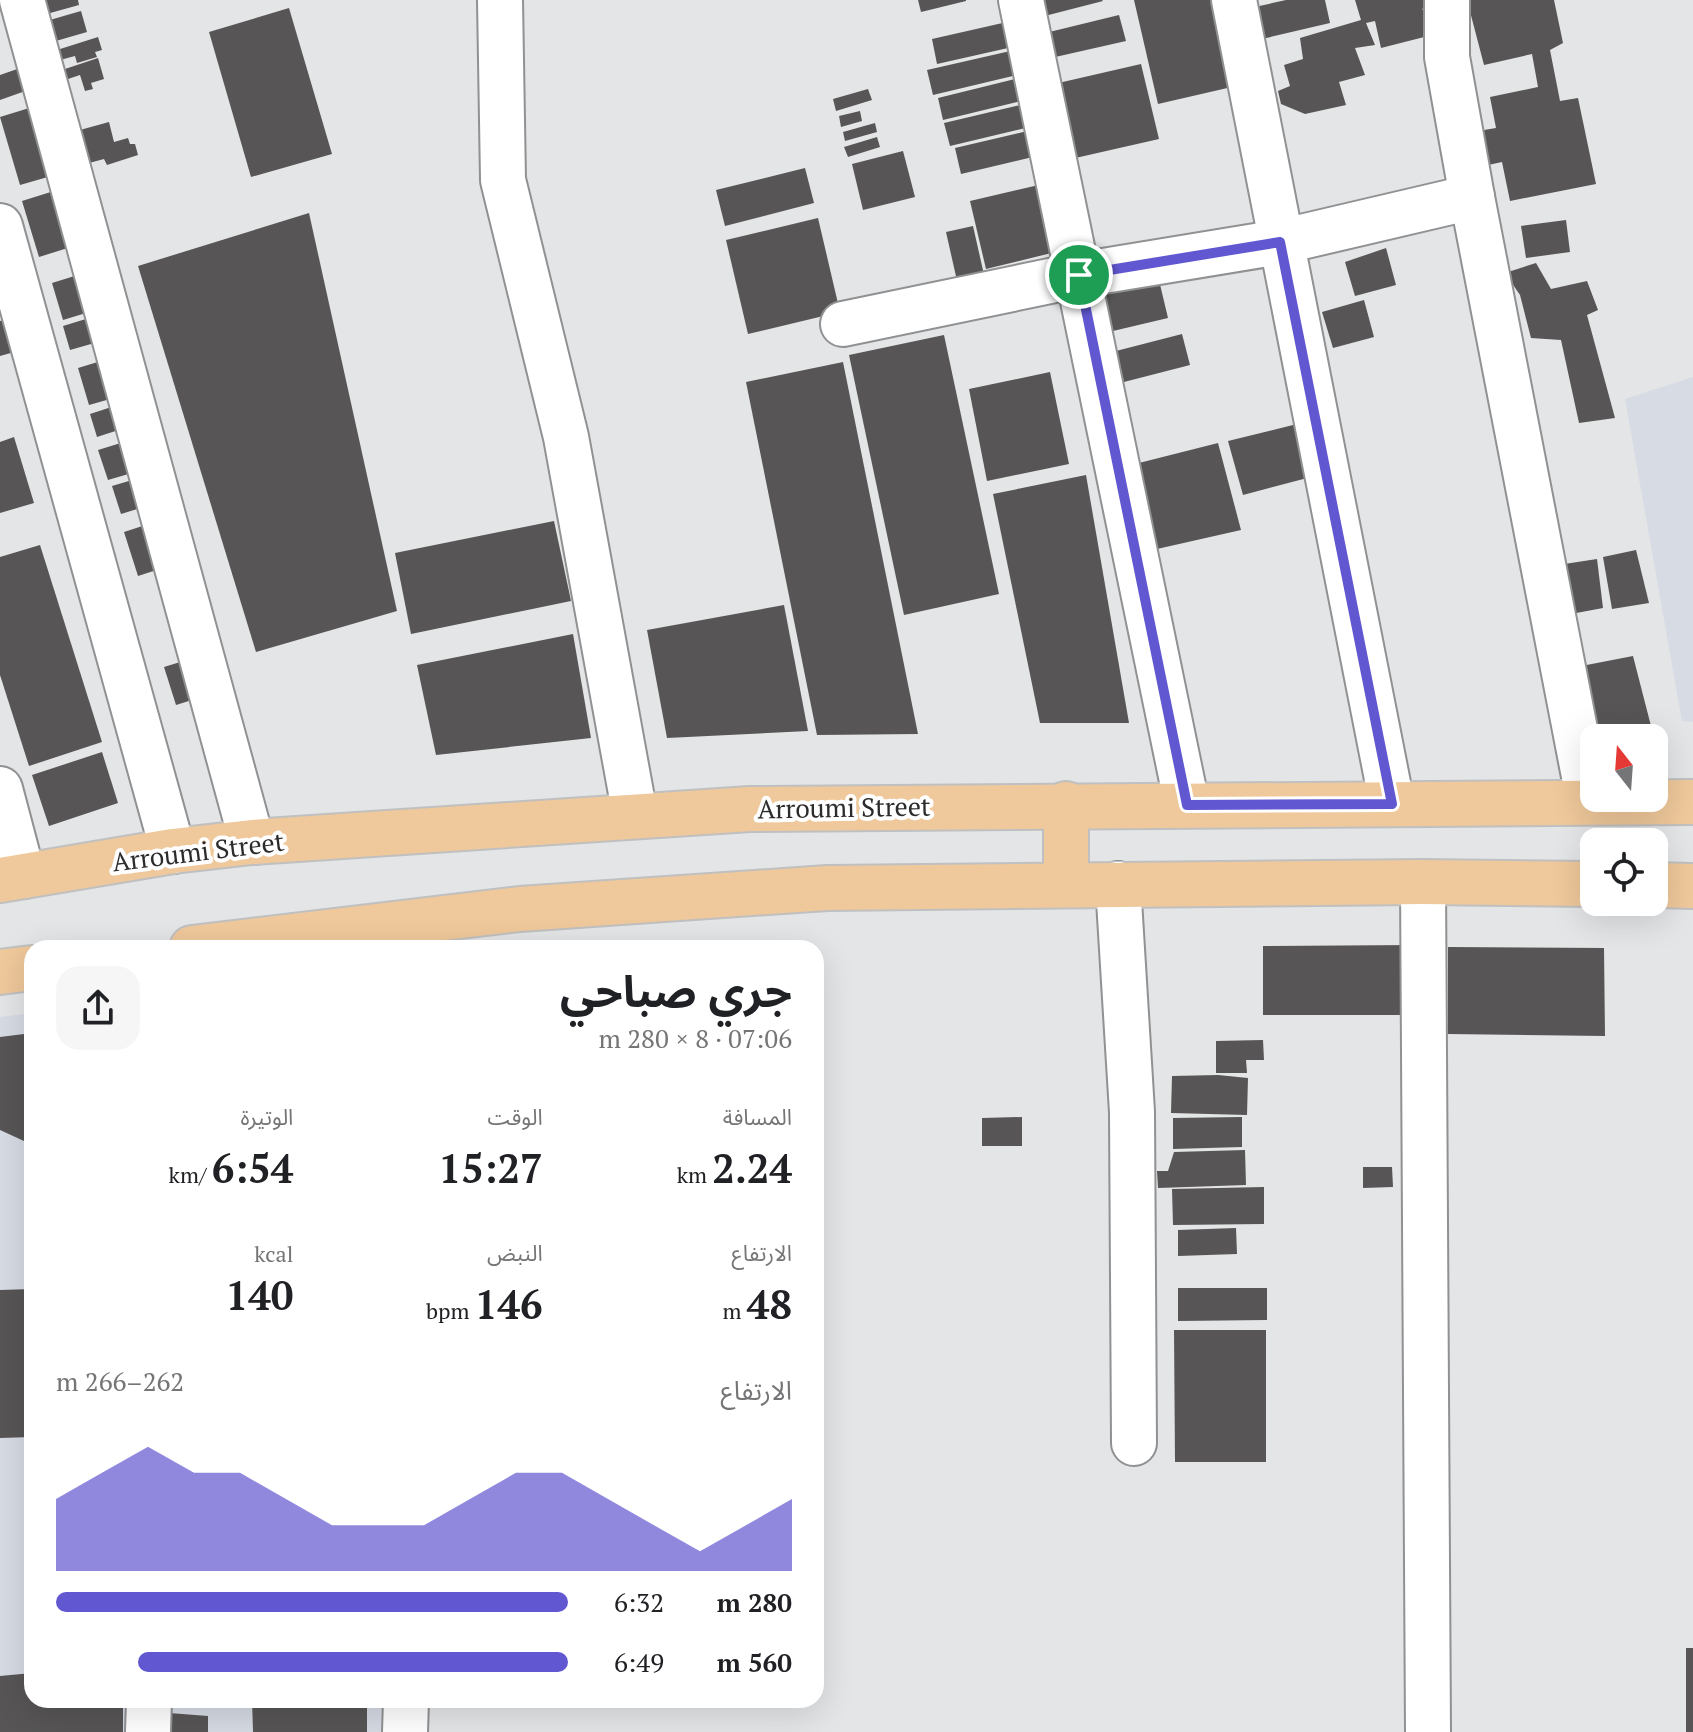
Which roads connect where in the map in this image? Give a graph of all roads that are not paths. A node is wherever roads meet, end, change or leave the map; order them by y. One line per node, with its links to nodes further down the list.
1 (22, 0): 20 (street)
2 (500, 0): 19 (street)
3 (1021, 0): 9 (street)
4 (1234, 0): 8 (street)
5 (1447, 0): 6 (street)
6 (1472, 197): 8 (street); 11 (street)
7 (0, 226): 21 (street)
8 (1280, 242): 9 (street); 17 (street)
9 (1079, 275): 10 (street); 18 (street)
10 (843, 324)
11 (1580, 755)
12 (0, 789): 22 (street)
13 (1580, 802): 17 (main road, Arroumi Street)
14 (1668, 802): 15 (main road, Arroumi Street)
15 (1693, 802)
16 (1066, 804): 18 (main road, Arroumi Street); 19 (main road, Arroumi Street); 26 (main road)
17 (1392, 804): 18 (main road, Arroumi Street)
18 (1187, 805)
19 (635, 815): 20 (main road, Arroumi Street)
20 (252, 842): 21 (main road, Arroumi Street)
21 (173, 851): 22 (main road, Arroumi Street)
22 (12, 878)
23 (1423, 882): 24 (main road); 25 (main road); 38 (street)
24 (1118, 884): 26 (main road); 33 (street)
25 (1580, 884)
26 (1066, 885): 29 (main road)
27 (1668, 885): 28 (main road)
28 (1693, 886)
29 (396, 936): 30 (main road)
30 (328, 940)
31 (24, 969): 32 (main road)
32 (0, 972)
33 (1134, 1443)
34 (149, 1708): 36 (street)
35 (406, 1708): 37 (street)
36 (148, 1732)
37 (405, 1732)
38 (1428, 1732)

